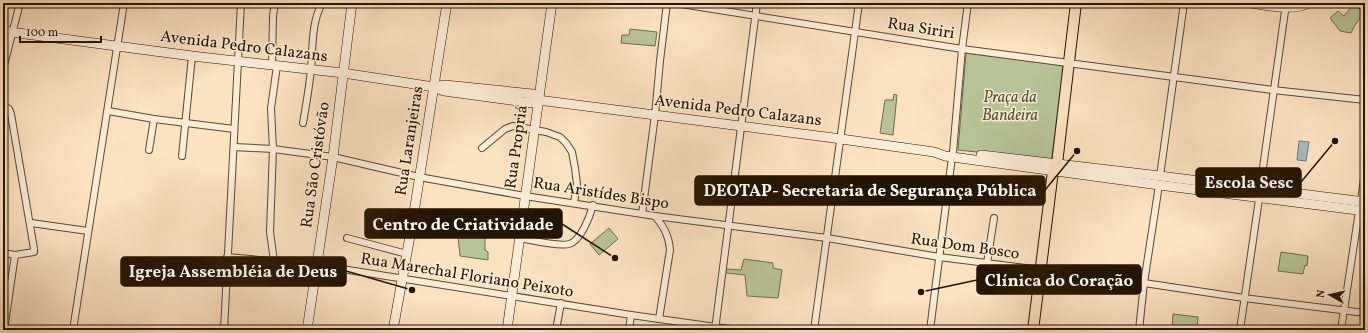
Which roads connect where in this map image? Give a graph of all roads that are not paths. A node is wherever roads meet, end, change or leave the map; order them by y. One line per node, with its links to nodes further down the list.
1 (20, 3): 24 (street)
2 (124, 3): 25 (street)
3 (241, 3): 28 (street)
4 (275, 3): 30 (street)
5 (322, 3): 32 (street)
6 (352, 3): 33 (main road, Rua São Cristóvão)
7 (447, 3): 35 (main road, Rua Laranjeiras)
8 (552, 3): 37 (main road, Rua Propriá)
9 (667, 3): 41 (street)
10 (675, 3): 21 (street, Rua Siriri)
11 (757, 3): 21 (street)
12 (859, 3): 23 (street)
13 (968, 3): 26 (street)
14 (1076, 3): 29 (main road)
15 (1184, 3): 34 (street)
16 (1251, 3): 19 (main road)
17 (1310, 3): 19 (main road)
18 (1363, 3): 20 (street)
19 (1286, 5): 36 (street)
20 (1365, 5)
21 (755, 15): 23 (street, Rua Siriri); 45 (street)
22 (3, 31): 24 (main road, Avenida Pedro Calazans)
23 (854, 32): 26 (street, Rua Siriri); 48 (street)
24 (13, 33): 25 (main road, Avenida Pedro Calazans); 31 (street)
25 (118, 46): 27 (main road, Avenida Pedro Calazans); 40 (street)
26 (962, 49): 29 (street, Rua Siriri); 53 (street)
27 (192, 56): 28 (main road, Avenida Pedro Calazans); 43 (street)
28 (238, 61): 30 (main road, Avenida Pedro Calazans); 46 (street)
29 (1069, 62): 34 (street, Rua Siriri); 56 (main road)
30 (275, 65): 32 (main road, Avenida Pedro Calazans); 51 (street)
31 (3, 69)
32 (311, 70): 33 (main road, Avenida Pedro Calazans); 44 (street)
33 (343, 73): 35 (main road, Avenida Pedro Calazans); 55 (main road, Rua São Cristóvão)
34 (1174, 77): 36 (street, Rua Siriri); 58 (street)
35 (434, 87): 37 (main road, Avenida Pedro Calazans); 59 (main road, Rua Laranjeiras)
36 (1274, 90): 38 (street, Rua Siriri); 61 (street)
37 (538, 100): 41 (main road, Avenida Pedro Calazans); 47 (main road, Rua Propriá)
38 (1365, 100)
39 (3, 105): 71 (street)
40 (108, 111): 42 (street); 74 (street)
41 (655, 115): 45 (main road, Avenida Pedro Calazans); 68 (street)
42 (154, 120): 43 (street); 52 (street)
43 (185, 123): 46 (street); 54 (street)
44 (304, 123)
45 (742, 126): 48 (main road, Avenida Pedro Calazans); 72 (street)
46 (234, 129): 49 (street)
47 (534, 130): 50 (street); 62 (main road, Rua Propriá); 65 (street)
48 (841, 139): 53 (main road, Avenida Pedro Calazans); 77 (street)
49 (234, 147): 51 (street, Rua Aristídes Bispo); 81 (street)
50 (482, 148)
51 (273, 149): 55 (street, Rua Aristídes Bispo); 83 (street)
52 (149, 150)
53 (953, 154): 56 (main road, Avenida Pedro Calazans); 82 (street)
54 (182, 156)
55 (332, 157): 59 (street, Rua Aristídes Bispo); 85 (main road, Rua São Cristóvão)
56 (1056, 169): 58 (main road); 60 (main road); 86 (main road)
57 (1365, 171): 64 (street)
58 (1160, 176): 61 (main road)
59 (419, 177): 62 (street, Rua Aristídes Bispo); 79 (main road, Rua Laranjeiras)
60 (1159, 185): 63 (main road); 88 (street)
61 (1260, 189): 64 (main road)
62 (526, 196): 65 (street, Rua Aristídes Bispo); 75 (main road, Rua Propriá)
63 (1259, 199): 67 (main road); 90 (street)
64 (1363, 201)
65 (574, 203): 66 (street, Rua Aristídes Bispo)
66 (593, 206): 68 (street, Rua Aristídes Bispo); 75 (street)
67 (1362, 211): 92 (street)
68 (642, 214): 69 (street, Rua Aristídes Bispo)
69 (655, 216): 72 (street, Rua Aristídes Bispo); 95 (street)
70 (994, 218): 84 (street)
71 (31, 223): 74 (street); 80 (street)
72 (728, 225): 77 (street, Rua Dom Bosco); 96 (street)
73 (444, 231): 75 (street)
74 (88, 232): 98 (street)
75 (520, 235): 89 (main road, Rua Propriá)
76 (347, 238): 79 (street)
77 (827, 238): 82 (street, Rua Dom Bosco); 106 (street)
78 (3, 253): 80 (street)
79 (406, 254): 87 (main road, Rua Laranjeiras)
80 (15, 255): 97 (street)
81 (227, 257): 83 (street, Rua Marechal Floriano Peixoto); 99 (street)
82 (939, 257): 84 (street, Rua Dom Bosco); 107 (street)
83 (274, 261): 85 (street, Rua Marechal Floriano Peixoto)
84 (987, 263): 86 (street, Rua Dom Bosco)
85 (317, 265): 87 (street, Rua Marechal Floriano Peixoto); 100 (main road, Rua São Cristóvão)
86 (1043, 270): 88 (street, Rua Dom Bosco); 108 (main road); 109 (main road)
87 (402, 279): 89 (street, Rua Marechal Floriano Peixoto); 101 (main road, Rua Laranjeiras)
88 (1144, 283): 90 (street, Rua Dom Bosco); 110 (street)
89 (512, 296): 91 (street, Rua Marechal Floriano Peixoto); 102 (main road, Rua Propriá)
90 (1244, 298): 92 (street, Rua Dom Bosco); 111 (street)
91 (561, 303): 94 (street, Rua Marechal Floriano Peixoto); 103 (street)
92 (1344, 310): 93 (street, Rua Dom Bosco); 112 (street)
93 (1365, 313)
94 (631, 315): 95 (street, Rua Marechal Floriano Peixoto); 104 (street)
95 (659, 319): 96 (street, Rua Marechal Floriano Peixoto)
96 (715, 328): 105 (street, Rua Marechal Floriano Peixoto)
97 (4, 330)
98 (73, 330)
99 (224, 330)
100 (307, 330)
101 (393, 330)
102 (506, 330)
103 (556, 330)
104 (629, 330)
105 (737, 330)
106 (814, 330)
107 (930, 330)
108 (1033, 330)
109 (1038, 330)
110 (1139, 330)
111 (1240, 330)
112 (1341, 330)

